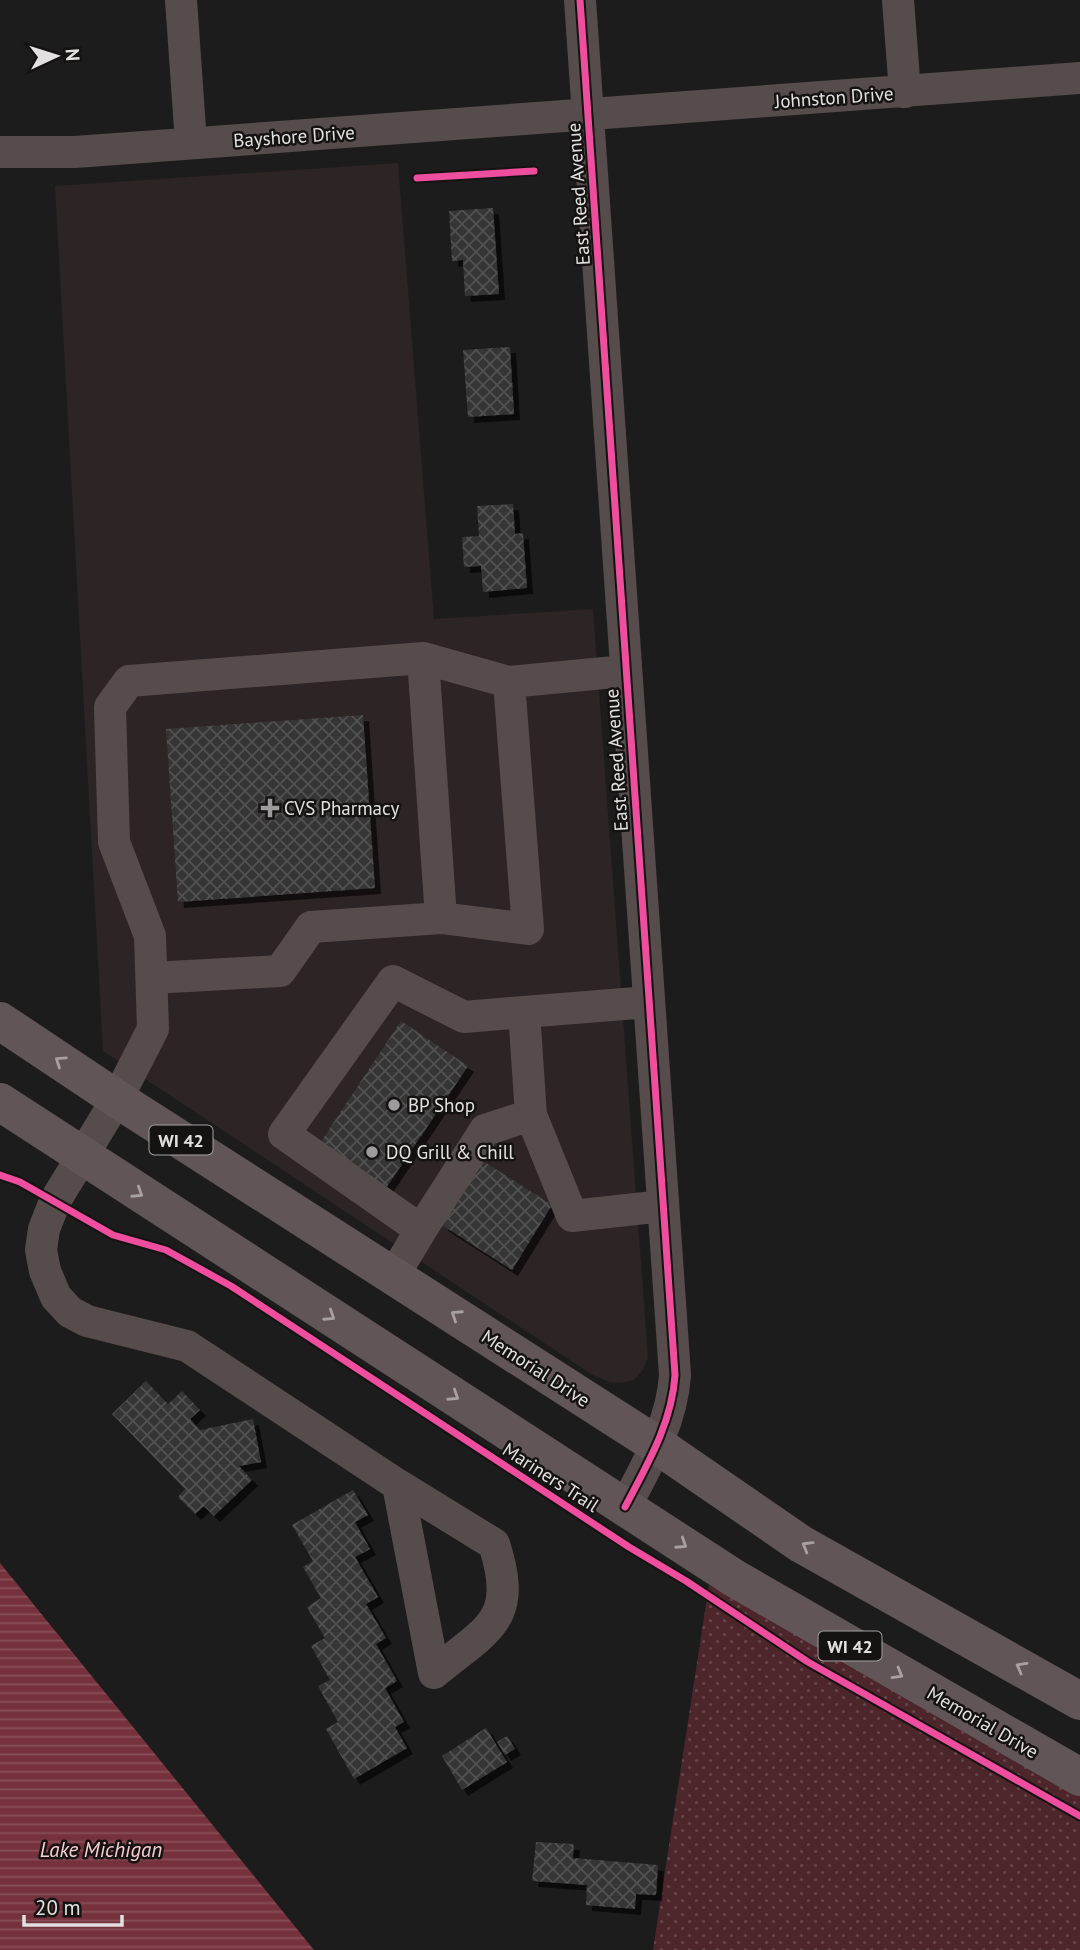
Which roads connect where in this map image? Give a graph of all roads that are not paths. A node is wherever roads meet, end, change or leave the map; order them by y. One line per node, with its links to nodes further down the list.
1 (181, 0): 7 (street)
2 (580, 0): 6 (street, East Reed Avenue)
3 (898, 0): 5 (street)
4 (1080, 78): 5 (street, Johnston Drive)
5 (905, 92): 6 (street, Johnston Drive)
6 (588, 115): 7 (street, Bayshore Drive); 10 (street, East Reed Avenue)
7 (191, 143): 8 (street, Bayshore Drive)
8 (0, 152)
9 (423, 658): 11 (street); 12 (street); 13 (street)
10 (625, 671): 11 (street); 14 (street, East Reed Avenue)
11 (509, 682): 12 (street)
12 (441, 918): 13 (street)
13 (152, 978): 17 (street)
14 (649, 1002): 15 (street); 21 (street, East Reed Avenue)
15 (524, 1012): 19 (street); 22 (street)
16 (0, 1021): 17 (main road, Memorial Drive / WI 42, one-way to 16)
17 (117, 1099): 20 (street); 23 (main road, Memorial Drive / WI 42)
18 (0, 1102): 20 (main road, Memorial Drive / WI 42)
19 (531, 1115): 21 (street); 22 (street)
20 (81, 1156): 25 (street); 26 (main road, Memorial Drive / WI 42, one-way to 26)
21 (663, 1206): 24 (street, East Reed Avenue)
22 (421, 1230): 23 (street)
23 (394, 1275): 24 (main road, Memorial Drive / WI 42, one-way to 23)
24 (657, 1446): 26 (street, East Reed Avenue); 27 (main road, Memorial Drive / WI 42, one-way to 24)
25 (398, 1485): 25 (street)
26 (625, 1507): 28 (main road, Memorial Drive / WI 42, one-way to 28)
27 (1080, 1701)
28 (1080, 1777)

